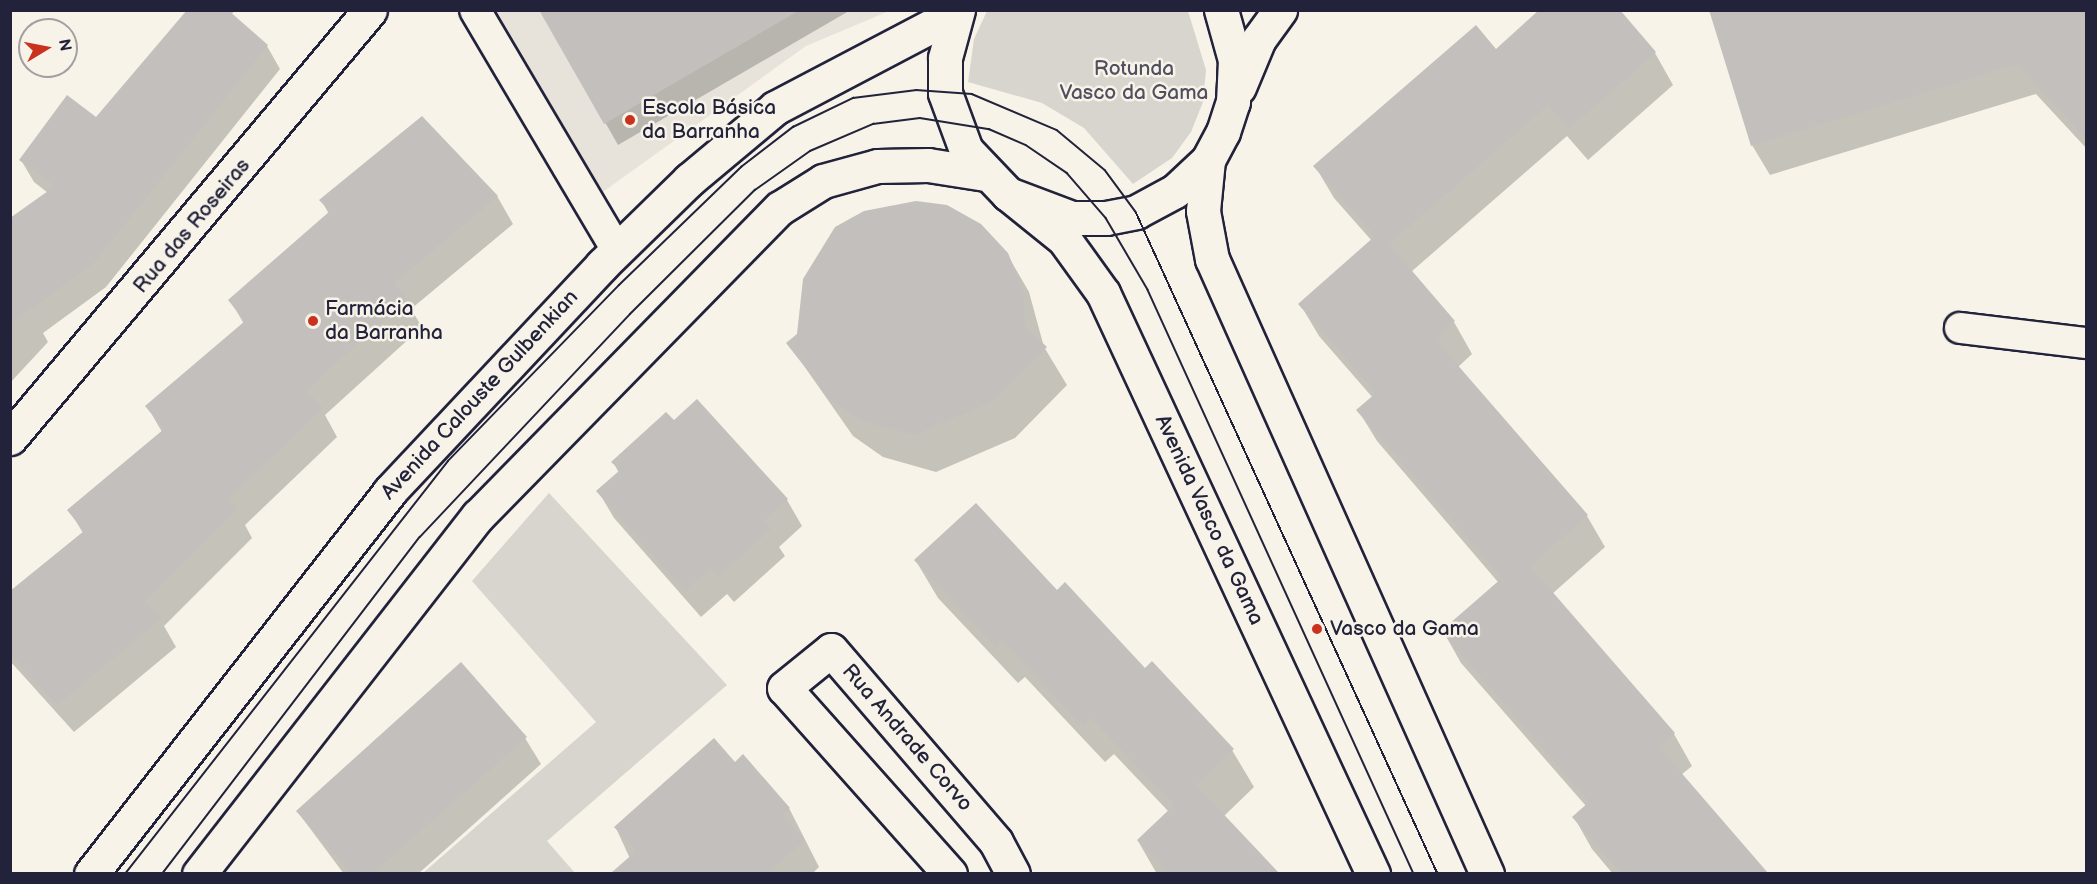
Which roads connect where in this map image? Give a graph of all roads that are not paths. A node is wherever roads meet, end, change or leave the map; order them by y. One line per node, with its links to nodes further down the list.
1 (370, 10): 12 (main road, Rua das Roseiras)
2 (476, 10): 9 (lane)
3 (1221, 10): 6 (main road)
4 (1280, 10): 6 (main road)
5 (957, 11): 8 (main road, Avenida Vasco da Gama); 9 (main road, Avenida Calouste Gulbenkian)
6 (1233, 102): 7 (main road)
7 (1208, 160): 8 (main road); 18 (main road)
8 (996, 184): 14 (main road); 17 (main road, Avenida Vasco da Gama)
9 (617, 250): 13 (main road, Avenida Calouste Gulbenkian)
10 (1960, 328): 11 (lane)
11 (2086, 343)
12 (10, 438)
13 (91, 873)
14 (199, 873)
15 (950, 873): 16 (main road, Rua Andrade Corvo)
16 (1013, 873)
17 (1373, 873)
18 (1487, 873)

